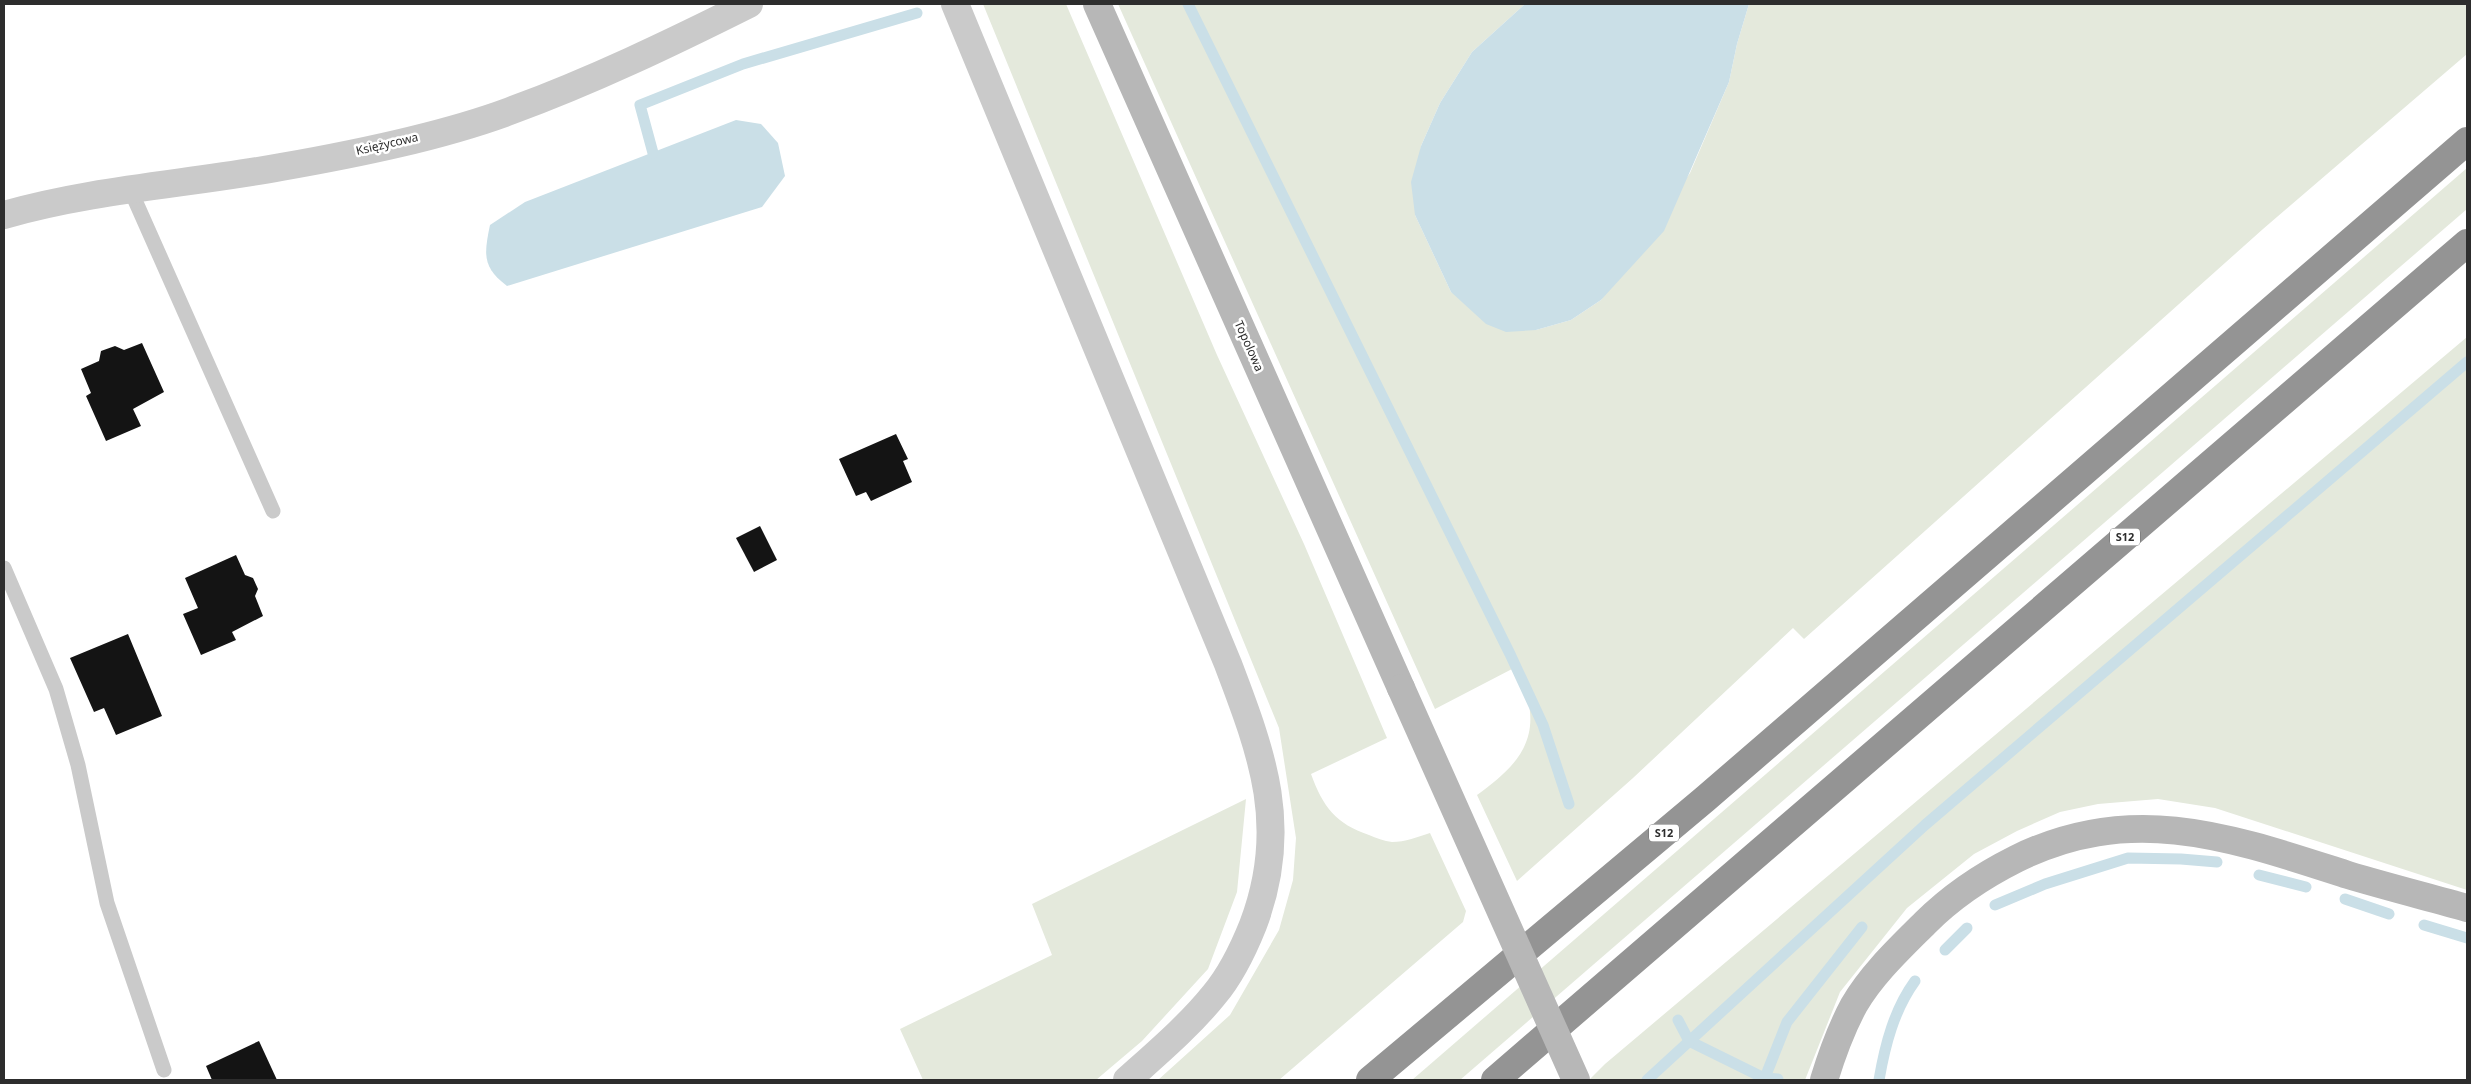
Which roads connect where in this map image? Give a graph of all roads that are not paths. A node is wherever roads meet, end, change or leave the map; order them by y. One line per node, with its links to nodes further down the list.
1 (749, 4): 5 (street, Księżycowa)
2 (955, 4): 12 (street)
3 (1097, 4): 15 (street, Topolowa, bridge)
4 (2467, 141): 13 (highway, S12)
5 (130, 189): 6 (street, Księżycowa); 8 (lane)
6 (4, 215)
7 (2467, 243): 14 (highway, S12)
8 (273, 511)
9 (4, 568): 11 (lane)
10 (2467, 908): 16 (street)
11 (164, 1070)
12 (1128, 1080)
13 (1370, 1080)
14 (1495, 1080)
15 (1576, 1080)
16 (1824, 1080)

